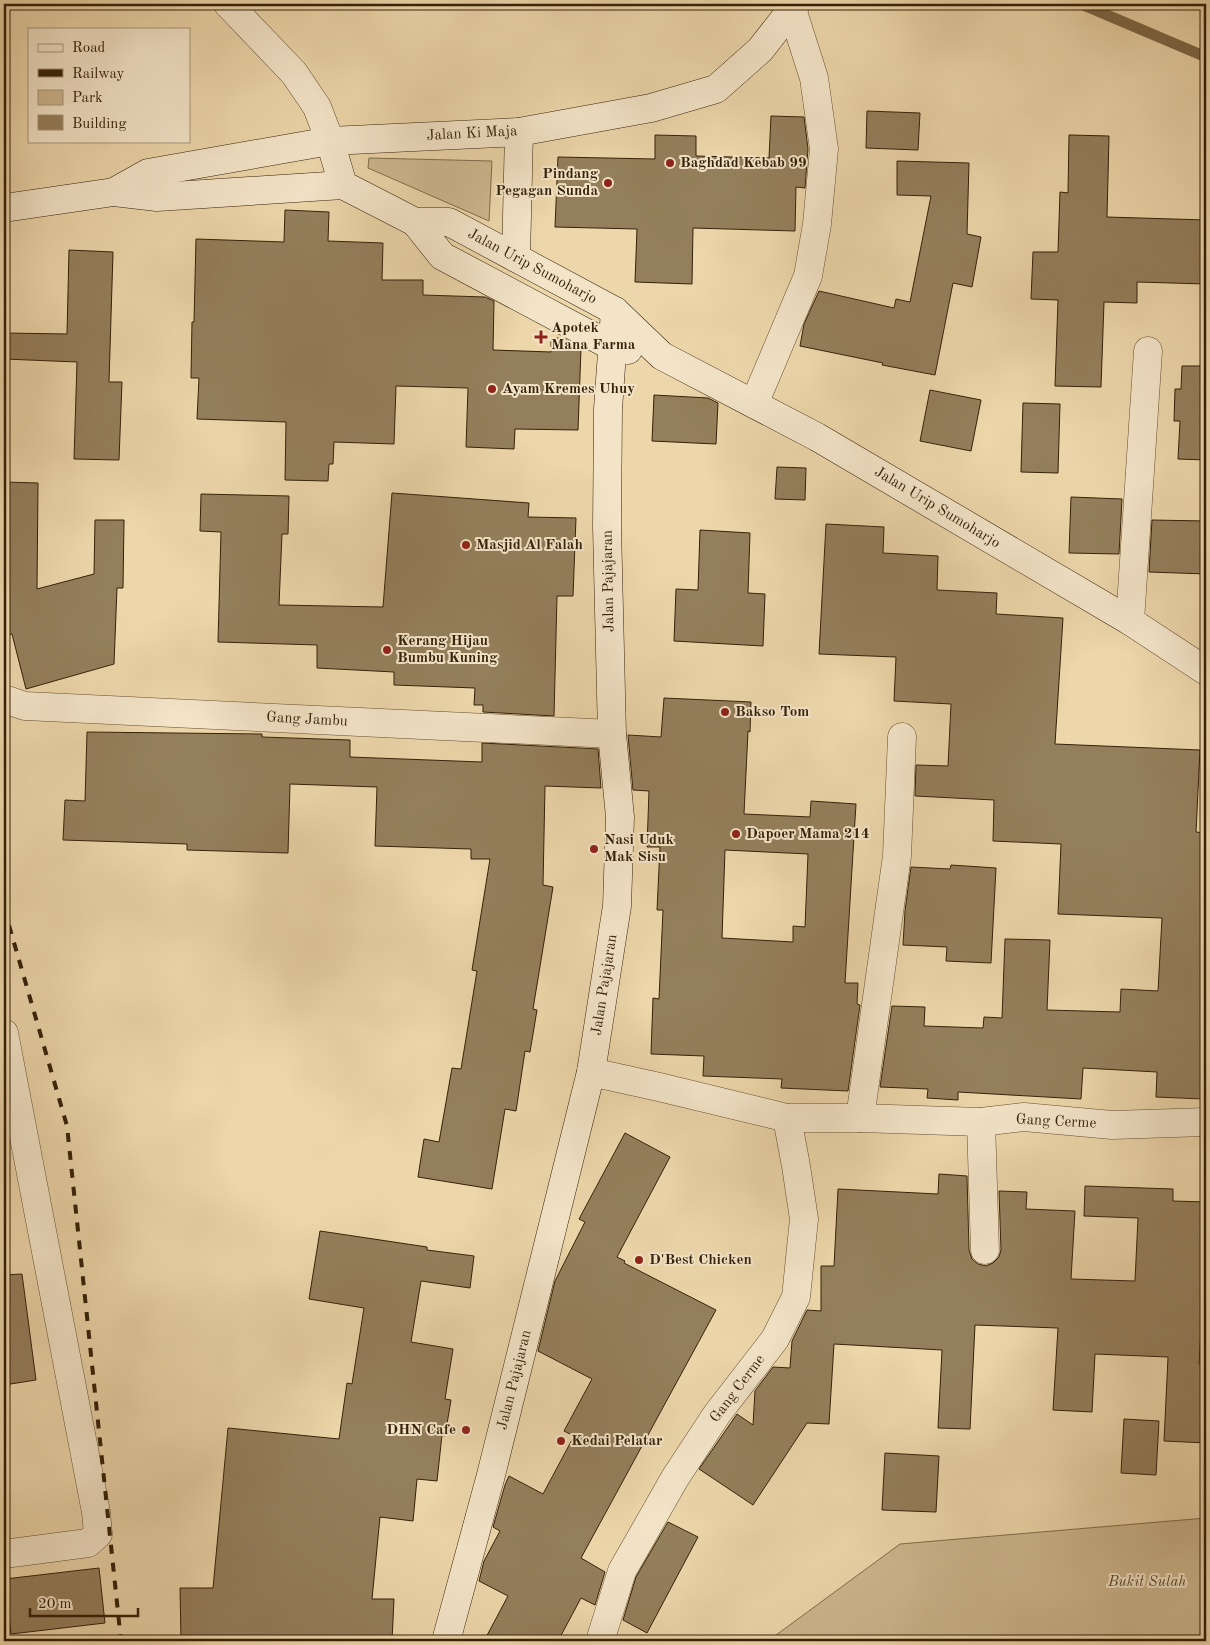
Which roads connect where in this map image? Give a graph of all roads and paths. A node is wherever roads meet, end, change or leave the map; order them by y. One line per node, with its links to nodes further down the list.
1 (228, 4): 4 (main road)
2 (794, 6): 3 (main road, Jalan Ki Maja); 14 (main road)
3 (519, 132): 4 (main road, Jalan Ki Maja); 9 (main road)
4 (330, 140): 5 (main road); 6 (main road, Jalan Ki Maja)
5 (343, 185): 6 (main road, Jalan Ki Maja); 8 (main road, Jalan Urip Sumoharjo)
6 (114, 192): 7 (main road, Jalan Ki Maja)
7 (4, 208)
8 (415, 222): 9 (main road, Jalan Urip Sumoharjo); 11 (main road, Jalan Urip Sumoharjo)
9 (516, 258): 10 (main road, Jalan Urip Sumoharjo)
10 (615, 311): 11 (main road, Jalan Pajajaran); 13 (main road, Jalan Urip Sumoharjo)
11 (612, 346): 13 (main road, Jalan Urip Sumoharjo); 18 (main road, Jalan Pajajaran)
12 (1148, 351): 15 (main road)
13 (662, 356): 14 (main road, Jalan Urip Sumoharjo)
14 (754, 404): 15 (main road, Jalan Urip Sumoharjo)
15 (1130, 621): 16 (main road, Jalan Urip Sumoharjo)
16 (1206, 670)
17 (4, 699): 18 (main road, Gang Jambu)
18 (612, 734): 21 (main road, Jalan Pajajaran)
19 (902, 738): 23 (main road)
20 (4, 1033): 27 (main road)
21 (591, 1072): 22 (main road, Gang Cerme); 28 (main road, Jalan Pajajaran)
22 (787, 1118): 23 (main road, Gang Cerme); 29 (main road, Gang Cerme)
23 (860, 1118): 24 (main road, Gang Cerme)
24 (981, 1122): 25 (main road, Gang Cerme); 26 (main road)
25 (1206, 1122)
26 (985, 1250)
27 (4, 1554)
28 (446, 1641)
29 (600, 1641)

